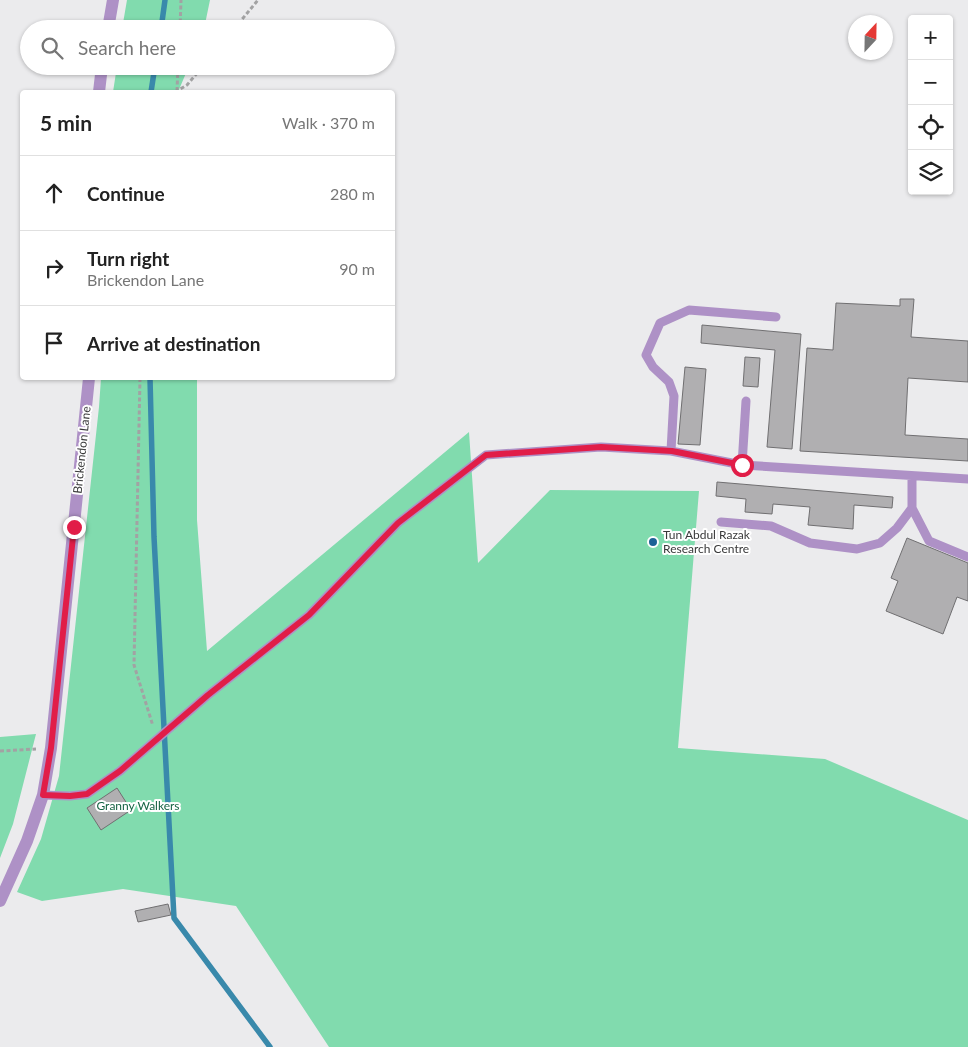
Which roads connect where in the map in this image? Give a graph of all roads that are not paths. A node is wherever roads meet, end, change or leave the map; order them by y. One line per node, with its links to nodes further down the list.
1 (112, 0): 2 (street)
2 (109, 20)
3 (101, 75): 4 (street)
4 (99, 90)
5 (776, 317): 8 (lane)
6 (89, 380): 15 (street, Brickendon Lane)
7 (746, 401): 9 (lane)
8 (672, 451): 9 (lane); 15 (lane)
9 (742, 465): 10 (lane)
10 (912, 476): 11 (lane); 12 (lane)
11 (968, 479)
12 (912, 508): 13 (lane); 14 (lane)
13 (721, 522)
14 (968, 557)
15 (43, 795): 16 (street, Brickendon Lane)
16 (0, 901)

